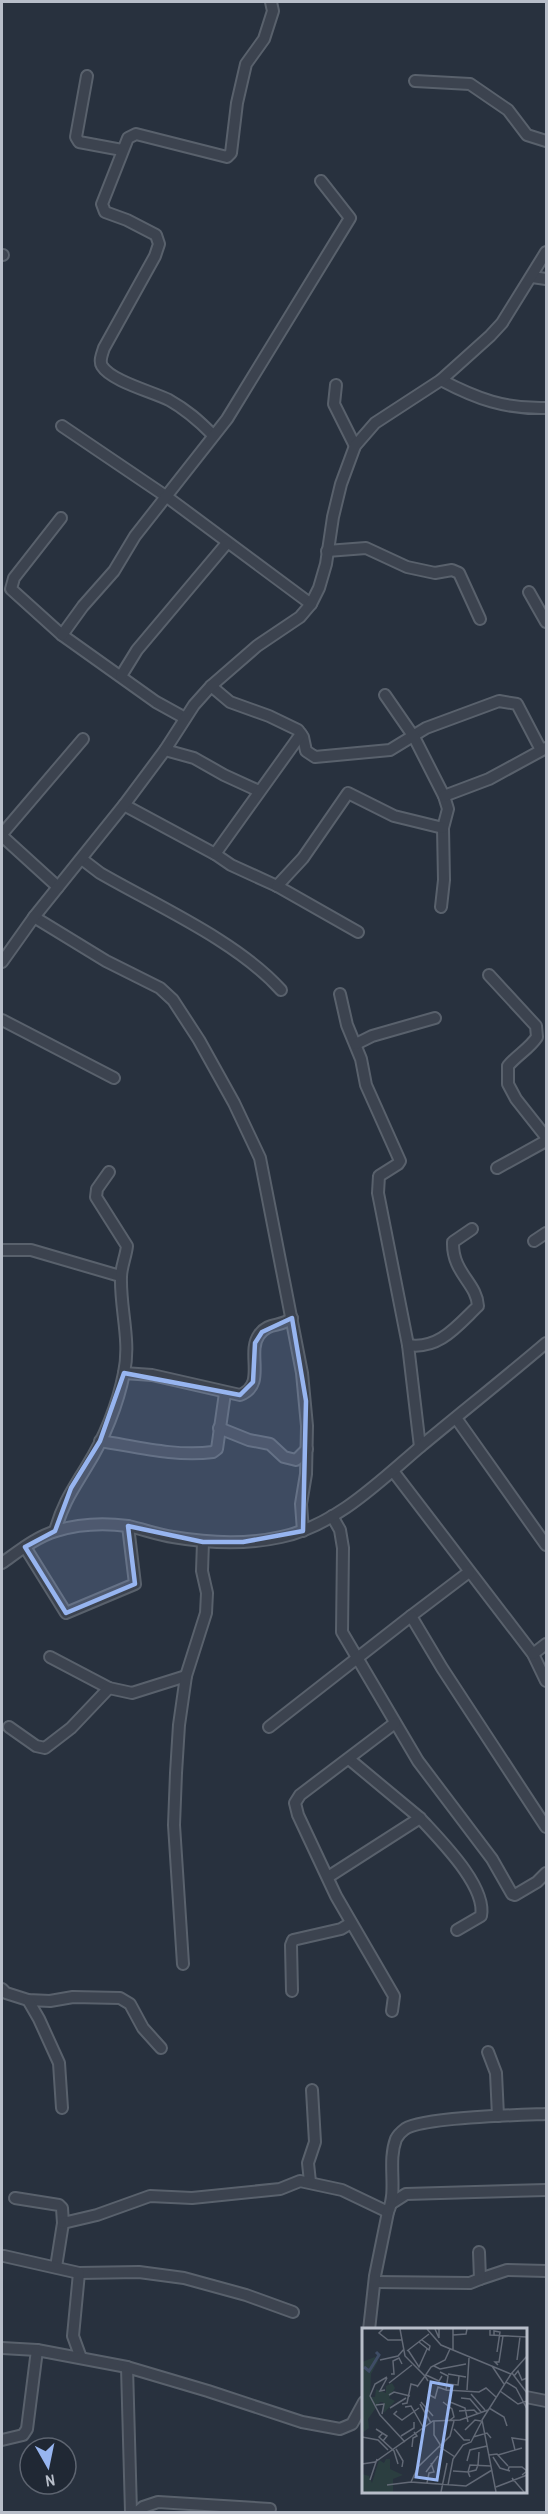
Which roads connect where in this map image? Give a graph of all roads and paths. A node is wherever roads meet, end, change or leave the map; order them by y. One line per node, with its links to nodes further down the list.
1 (271, 2): 5 (street)
2 (87, 76): 5 (street)
3 (416, 81): 4 (street)
4 (546, 141)
5 (122, 150): 14 (street)
6 (321, 181): 14 (street)
7 (546, 252): 8 (street)
8 (532, 277): 9 (street); 10 (street)
9 (546, 279)
10 (441, 380): 12 (street); 15 (street)
11 (336, 385): 15 (street)
12 (546, 408)
13 (62, 426): 16 (street)
14 (213, 435): 16 (street)
15 (355, 446): 19 (street)
16 (167, 497): 18 (street); 24 (street)
17 (61, 518): 24 (street)
18 (227, 543): 21 (street); 25 (street)
19 (327, 551): 21 (street); 22 (street)
20 (529, 592): 23 (street)
21 (311, 604): 26 (street)
22 (480, 619)
23 (546, 622)
24 (62, 635): 25 (street)
25 (121, 676): 28 (street)
26 (211, 686): 28 (street); 29 (street)
27 (385, 695): 30 (street)
28 (185, 718): 33 (street)
29 (301, 734): 30 (street); 34 (street)
30 (414, 737): 32 (street); 35 (street)
31 (83, 739): 38 (street)
32 (544, 749): 35 (street)
33 (165, 750): 34 (street); 36 (street)
34 (259, 791): 39 (street)
35 (444, 796): 37 (street)
36 (124, 805): 39 (street); 40 (street)
37 (443, 828): 41 (street); 43 (street)
38 (2, 835): 42 (street)
39 (215, 854): 41 (street)
40 (83, 860): 42 (street); 48 (street)
41 (277, 886): 45 (street)
42 (58, 887): 44 (street)
43 (441, 907)
44 (34, 917): 46 (street); 62 (street)
45 (357, 932)
46 (2, 962)
47 (489, 975): 54 (street)
48 (281, 990)
49 (340, 994): 52 (street)
50 (435, 1018): 52 (street)
51 (2, 1020): 53 (street)
52 (356, 1044): 64 (street)
53 (114, 1078)
54 (546, 1139): 55 (street)
55 (497, 1168)
56 (109, 1172): 61 (street)
57 (472, 1229): 64 (street)
58 (546, 1233): 59 (street)
59 (534, 1241)
60 (2, 1250): 61 (street)
61 (120, 1276): 65 (street)
62 (292, 1318): 66 (street); 71 (street)
63 (546, 1343): 67 (street)
64 (408, 1345): 70 (street)
65 (124, 1373): 66 (street); 69 (street)
66 (225, 1392): 68 (street)
67 (456, 1418): 70 (street); 78 (street)
68 (219, 1428): 69 (street); 71 (street)
69 (100, 1441): 76 (street)
70 (420, 1447): 72 (street)
71 (307, 1449): 75 (street)
72 (393, 1471): 73 (street); 81 (street)
73 (332, 1516): 75 (street); 86 (street)
74 (128, 1526): 76 (street); 77 (street); 79 (street)
75 (303, 1531): 77 (street)
76 (55, 1532): 79 (street)
77 (203, 1542): 87 (street)
78 (546, 1545)
79 (25, 1547): 80 (street)
80 (2, 1563)
81 (470, 1572): 82 (street); 84 (street)
82 (411, 1616): 86 (street); 95 (street)
83 (546, 1644): 84 (street)
84 (533, 1654): 88 (street)
85 (50, 1657): 89 (street)
86 (359, 1658): 90 (street); 92 (street)
87 (186, 1676): 89 (street); 100 (street)
88 (546, 1681)
89 (109, 1688): 91 (street)
90 (395, 1723): 93 (street); 96 (street)
91 (9, 1727)
92 (269, 1727)
93 (349, 1759): 94 (street); 97 (street)
94 (420, 1818): 97 (street); 99 (street)
95 (546, 1827)
96 (546, 1873)
97 (328, 1877): 98 (street)
98 (351, 1923): 102 (street); 104 (street)
99 (457, 1930)
100 (183, 1964)
101 (2, 1989): 103 (street)
102 (292, 1991)
103 (27, 2000): 105 (street); 108 (street)
104 (392, 2011)
105 (161, 2048)
106 (488, 2052): 110 (street)
107 (312, 2090): 111 (street)
108 (62, 2108)
109 (546, 2114): 110 (street)
110 (498, 2116): 114 (street)
111 (310, 2182): 114 (street); 115 (street)
112 (546, 2190): 114 (street)
113 (15, 2199): 115 (street)
114 (390, 2208): 122 (street)
115 (63, 2223): 118 (street)
116 (479, 2252): 121 (street)
117 (4, 2256): 118 (street)
118 (56, 2267): 120 (street)
119 (546, 2271): 121 (street)
120 (79, 2273): 123 (street); 127 (street)
121 (480, 2279): 122 (street)
122 (375, 2282): 124 (street)
123 (293, 2312)
124 (369, 2328)
125 (2, 2348): 126 (street)
126 (38, 2350): 127 (street); 132 (street)
127 (81, 2358): 128 (street)
128 (127, 2367): 131 (street); 134 (street)
129 (527, 2397): 130 (street)
130 (546, 2401)
131 (362, 2404)
132 (2, 2440)
133 (270, 2509): 135 (street)
134 (130, 2512)
135 (137, 2512)

